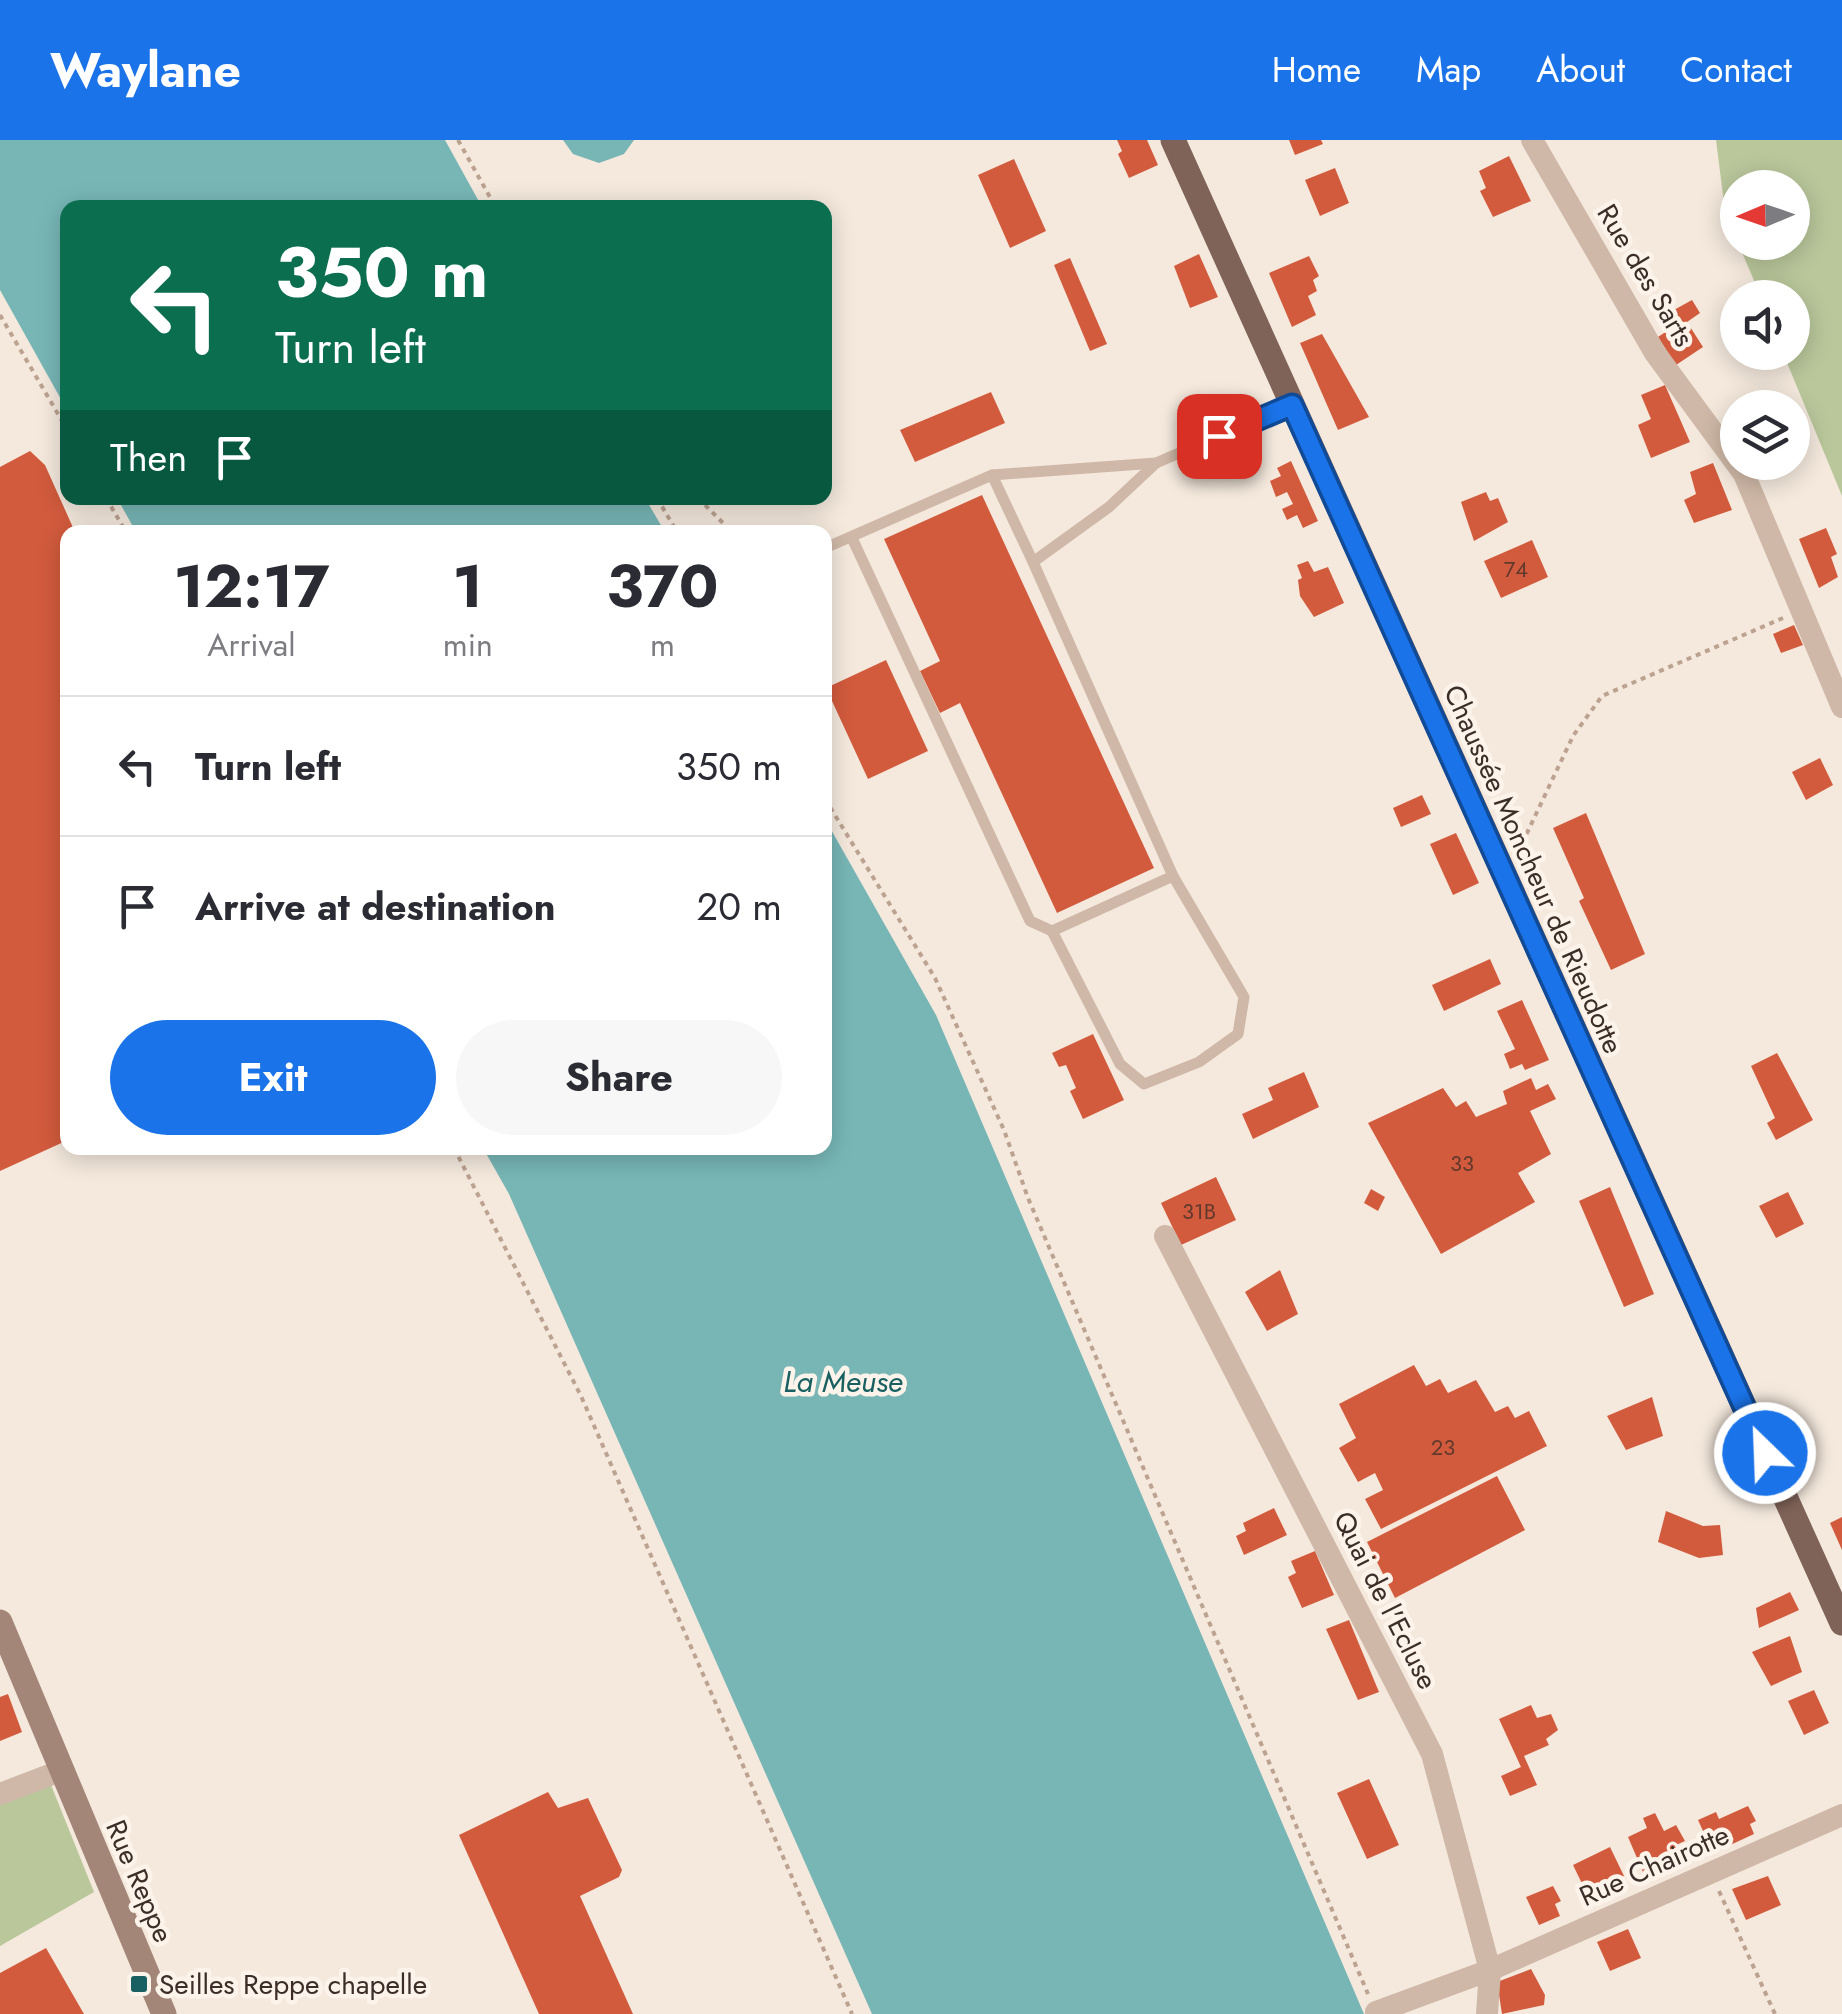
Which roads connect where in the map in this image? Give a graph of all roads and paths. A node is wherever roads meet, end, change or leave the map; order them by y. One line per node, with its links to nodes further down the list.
1 (458, 140): 4 (path)
2 (1173, 140): 6 (main road, Chaussée Moncheur de Rieudotte)
3 (1532, 140): 15 (street, Rue des Sarts)
4 (492, 200)
5 (0, 315): 7 (path)
6 (1292, 405): 8 (lane); 19 (main road, Chaussée Moncheur de Rieudotte)
7 (60, 417)
8 (1156, 463): 9 (lane); 14 (lane)
9 (992, 476): 12 (lane); 14 (lane)
10 (705, 505): 11 (path)
11 (725, 525)
12 (852, 538): 13 (lane); 20 (lane)
13 (832, 545)
14 (1033, 562): 18 (lane)
15 (1801, 610): 16 (street, Rue des Sarts); 19 (path)
16 (1842, 708)
17 (832, 810): 30 (path)
18 (1173, 876): 20 (lane); 20 (lane)
19 (1506, 880): 24 (main road, Chaussée Moncheur de Rieudotte)
20 (1052, 931)
21 (458, 1155): 32 (path)
22 (1164, 1236): 29 (street, Quai de l'Ecluse)
23 (0, 1622): 25 (main road, Rue Reppe)
24 (1842, 1623)
25 (60, 1771): 26 (street); 31 (main road, Rue Reppe)
26 (0, 1794)
27 (1842, 1815): 28 (street, Rue Chairotte)
28 (1711, 1873): 29 (street, Rue Chairotte); 34 (path)
29 (1490, 1970): 30 (street, Rue Chairotte); 33 (street, Quai de l'Ecluse)
30 (1376, 2012)
31 (164, 2014)
32 (852, 2014)
33 (1488, 2014)
34 (1775, 2014)

